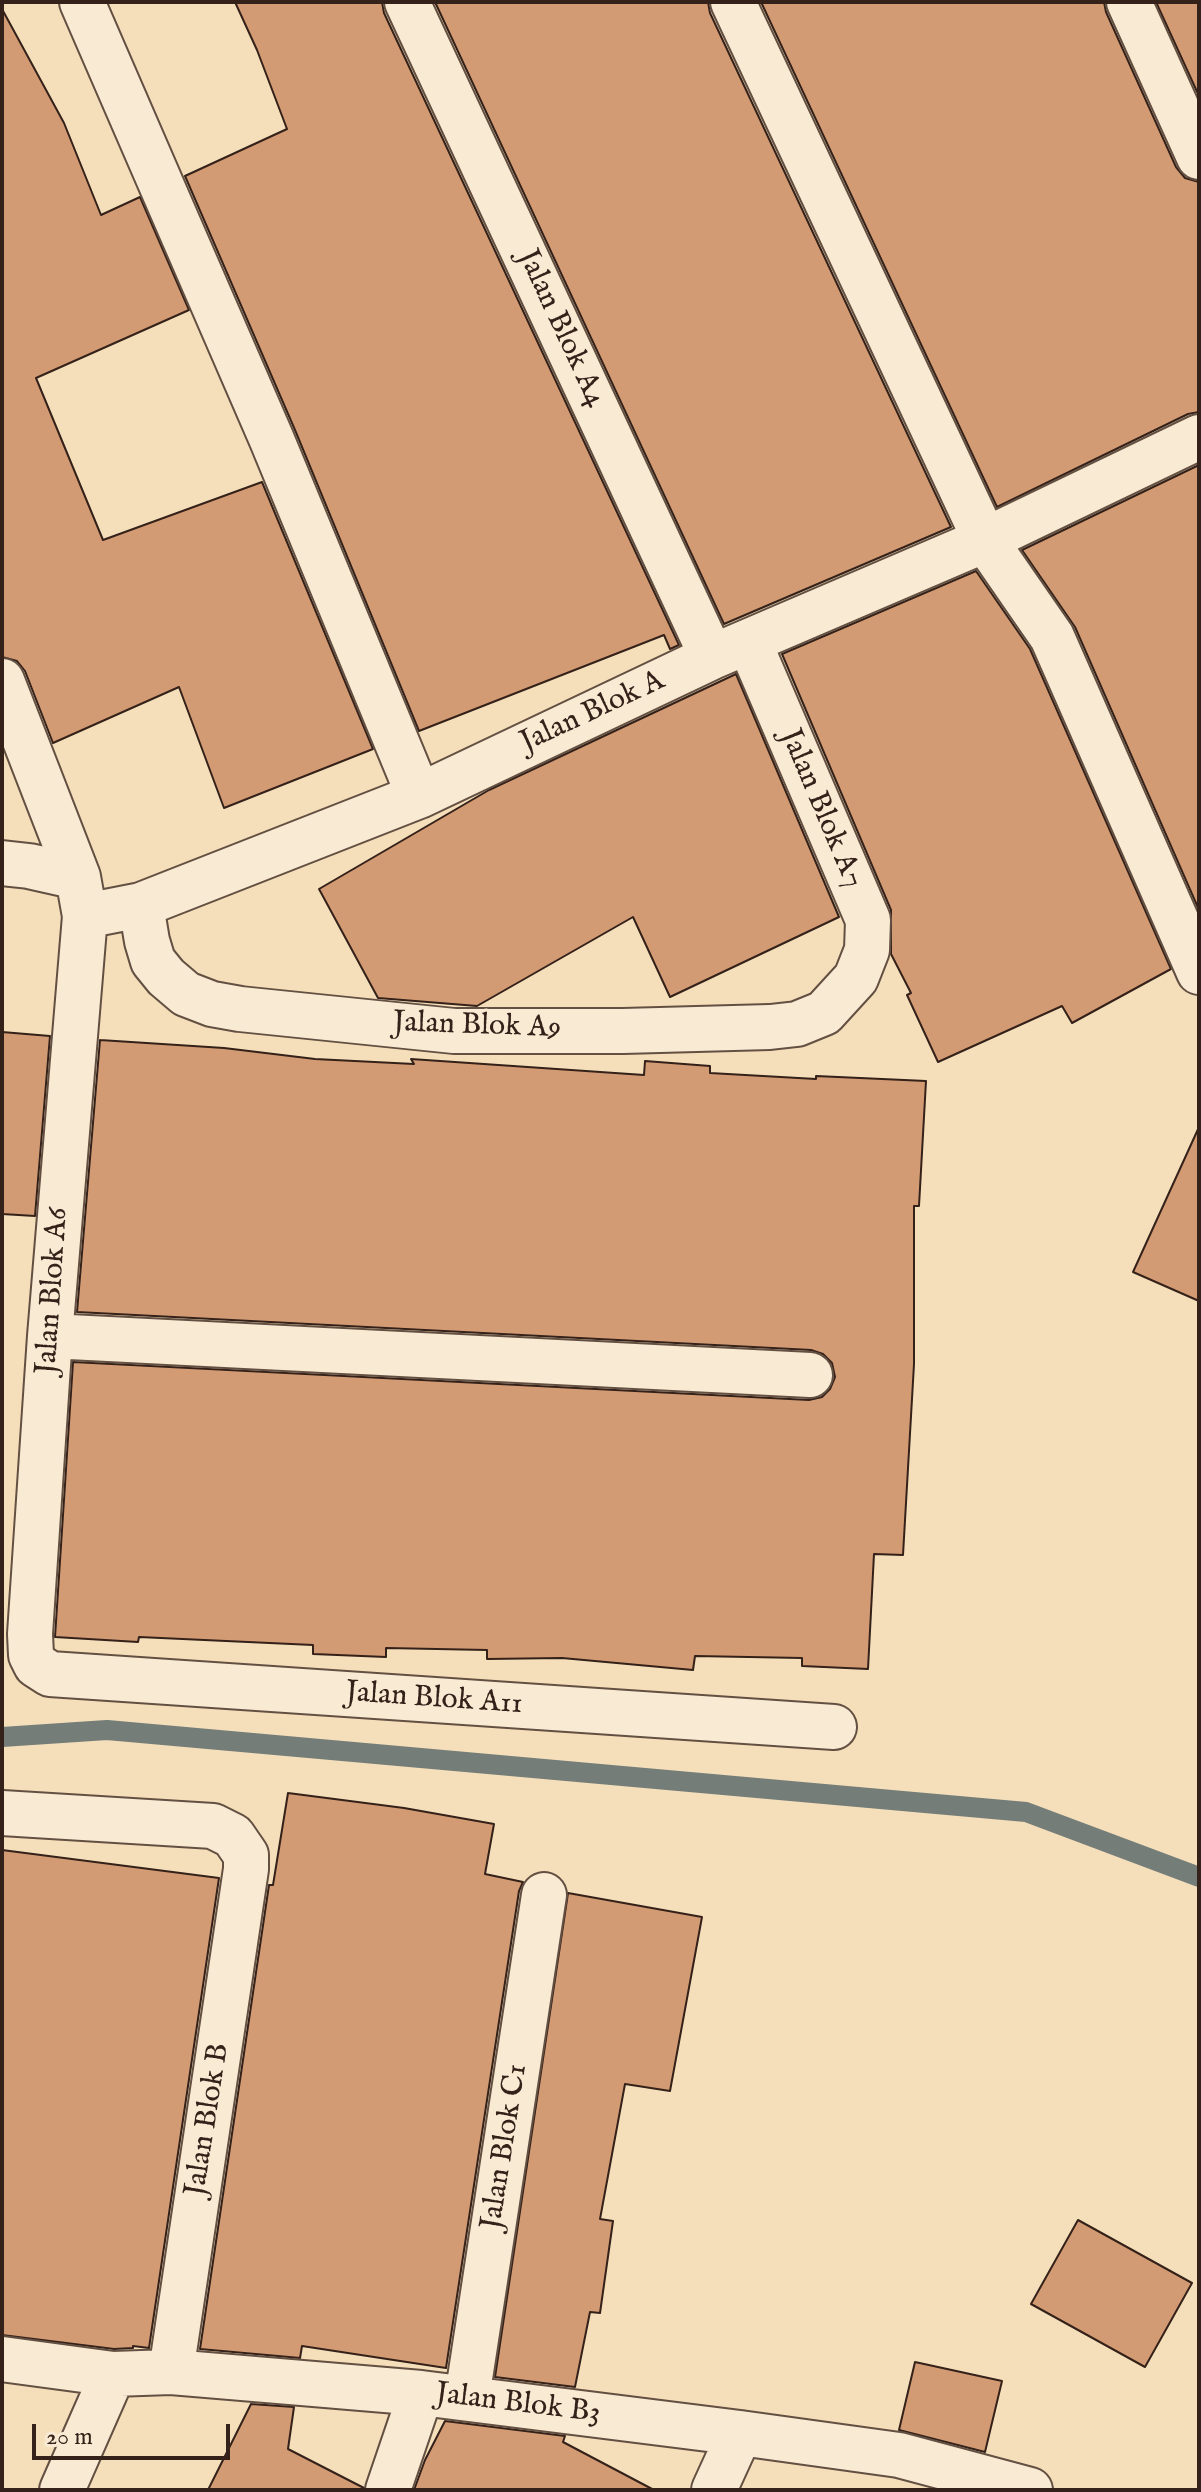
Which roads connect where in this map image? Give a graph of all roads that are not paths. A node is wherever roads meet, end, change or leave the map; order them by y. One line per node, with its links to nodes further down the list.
1 (82, 2): 10 (street)
2 (407, 2): 8 (street, Jalan Blok A4)
3 (733, 2): 7 (street)
4 (1129, 2): 5 (street)
5 (1199, 157)
6 (1199, 437): 7 (street, Jalan Blok A)
7 (985, 540): 8 (street, Jalan Blok A); 14 (street)
8 (731, 650): 10 (street, Jalan Blok A); 15 (street, Jalan Blok A7)
9 (2, 681): 12 (street, Jalan Blok A6)
10 (419, 796): 13 (street, Jalan Blok A)
11 (2, 863): 12 (street, Jalan Blok A)
12 (82, 897): 13 (street, Jalan Blok A); 16 (street, Jalan Blok A6)
13 (141, 905): 15 (street, Jalan Blok A9)
14 (1199, 972)
15 (856, 978)
16 (50, 1336): 17 (street); 18 (street, Jalan Blok A6)
17 (810, 1375)
18 (36, 1665): 19 (street, Jalan Blok A11)
19 (834, 1727)
20 (2, 1813): 23 (street, Jalan Blok B)
21 (544, 1895): 26 (street, Jalan Blok C1)
22 (2, 2359): 24 (street, Jalan Blok B3)
23 (171, 2372): 24 (street, Jalan Blok B3); 25 (street, Jalan Blok B3)
24 (113, 2374): 28 (street)
25 (421, 2393): 26 (street, Jalan Blok B3); 29 (street)
26 (467, 2398): 27 (street, Jalan Blok B3)
27 (740, 2433): 30 (street); 31 (street, Jalan Blok B3)
28 (62, 2490)
29 (388, 2490)
30 (714, 2490)
31 (1030, 2490)

